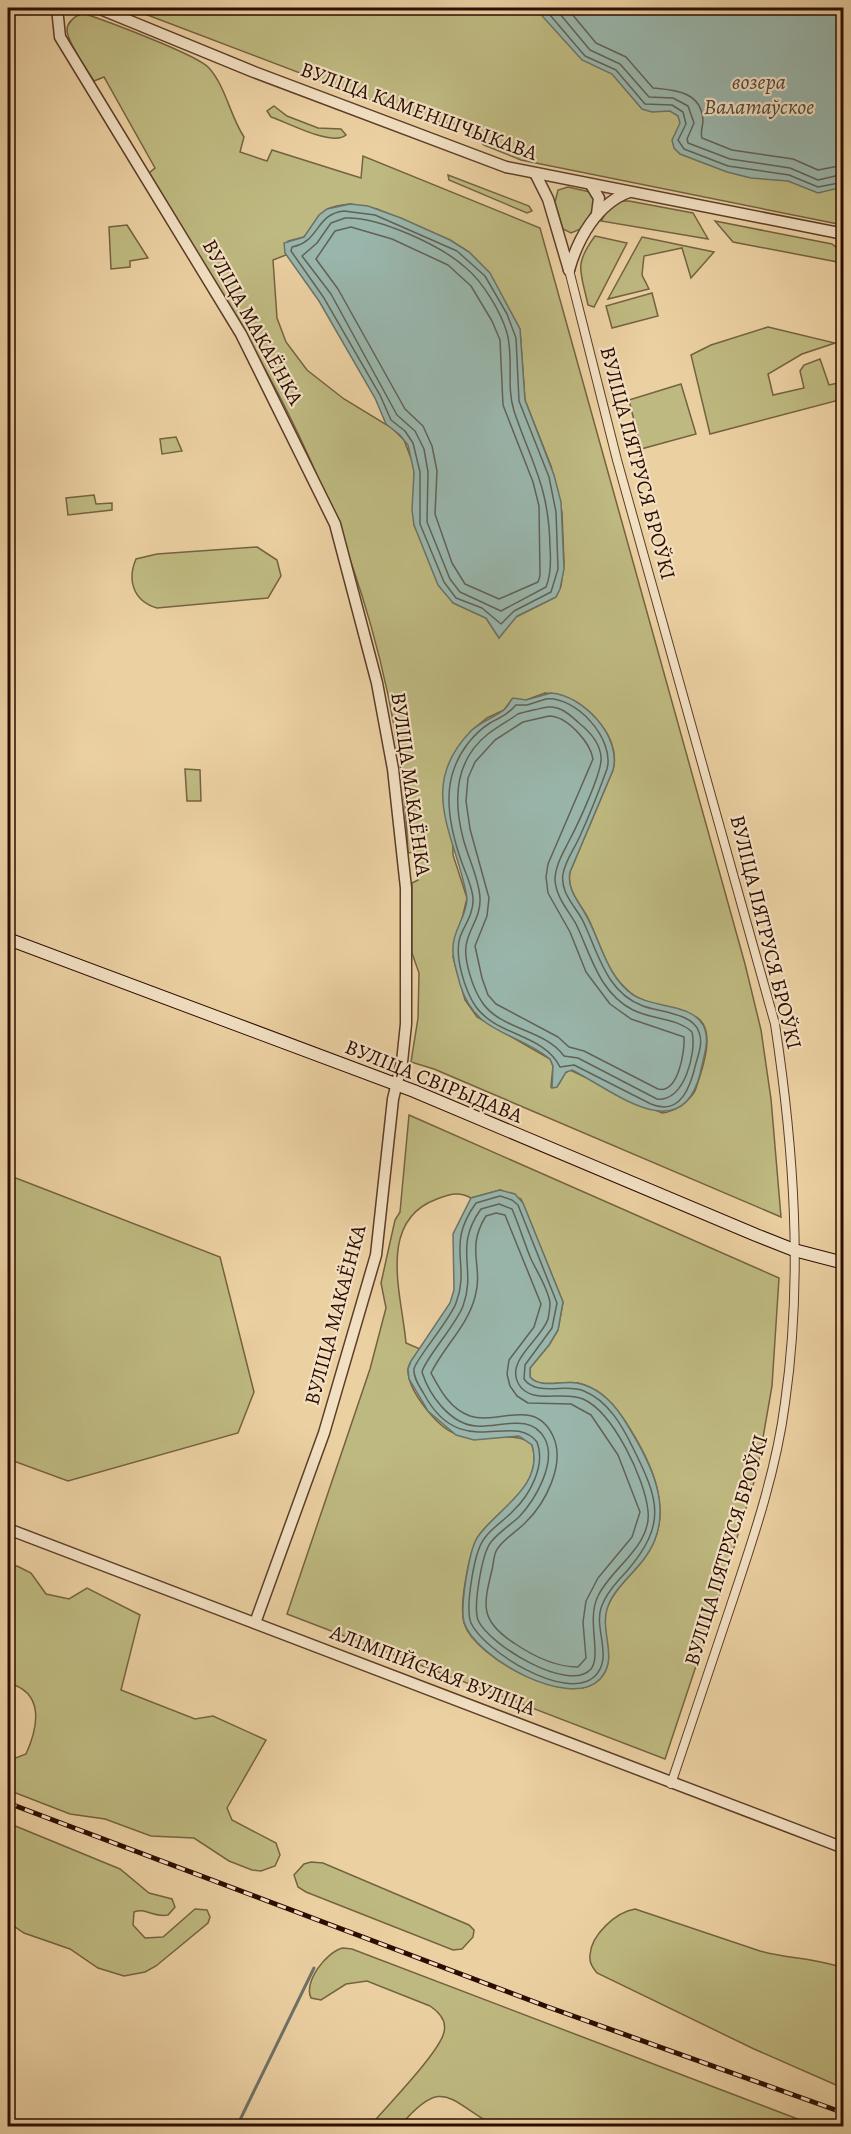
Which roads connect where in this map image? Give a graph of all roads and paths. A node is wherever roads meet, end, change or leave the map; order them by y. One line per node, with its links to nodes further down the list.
1 (57, 8): 14 (street, ВУЛІЦА МАКАЁНКА)
2 (98, 8): 3 (street, ВУЛІЦА КАМЕНШЧЫКАВА)
3 (536, 175): 4 (street, ВУЛІЦА КАМЕНШЧЫКАВА); 7 (street)
4 (564, 180): 5 (street, ВУЛІЦА КАМЕНШЧЫКАВА); 7 (street)
5 (591, 184): 6 (street, ВУЛІЦА КАМЕНШЧЫКАВА); 8 (street)
6 (629, 192): 8 (street); 11 (street, ВУЛІЦА КАМЕНШЧЫКАВА)
7 (548, 200): 9 (street)
8 (597, 217): 10 (street)
9 (556, 230): 10 (street); 12 (street)
10 (584, 233): 12 (street)
11 (843, 234)
12 (569, 270): 15 (street, ВУЛІЦА ПЯТРУСЯ БРОЎКІ)
13 (8, 939): 14 (main road, ВУЛІЦА СВІРЫДАВА)
14 (395, 1084): 15 (main road, ВУЛІЦА СВІРЫДАВА); 18 (street, ВУЛІЦА МАКАЁНКА)
15 (794, 1250): 16 (main road, ВУЛІЦА СВІРЫДАВА); 19 (street, ВУЛІЦА ПЯТРУСЯ БРОЎКІ)
16 (843, 1263)
17 (8, 1529): 18 (street, АЛІМПІЙСКАЯ ВУЛІЦА)
18 (255, 1623): 19 (street, АЛІМПІЙСКАЯ ВУЛІЦА)
19 (671, 1784): 20 (street, АЛІМПІЙСКАЯ ВУЛІЦА)
20 (843, 1848)

